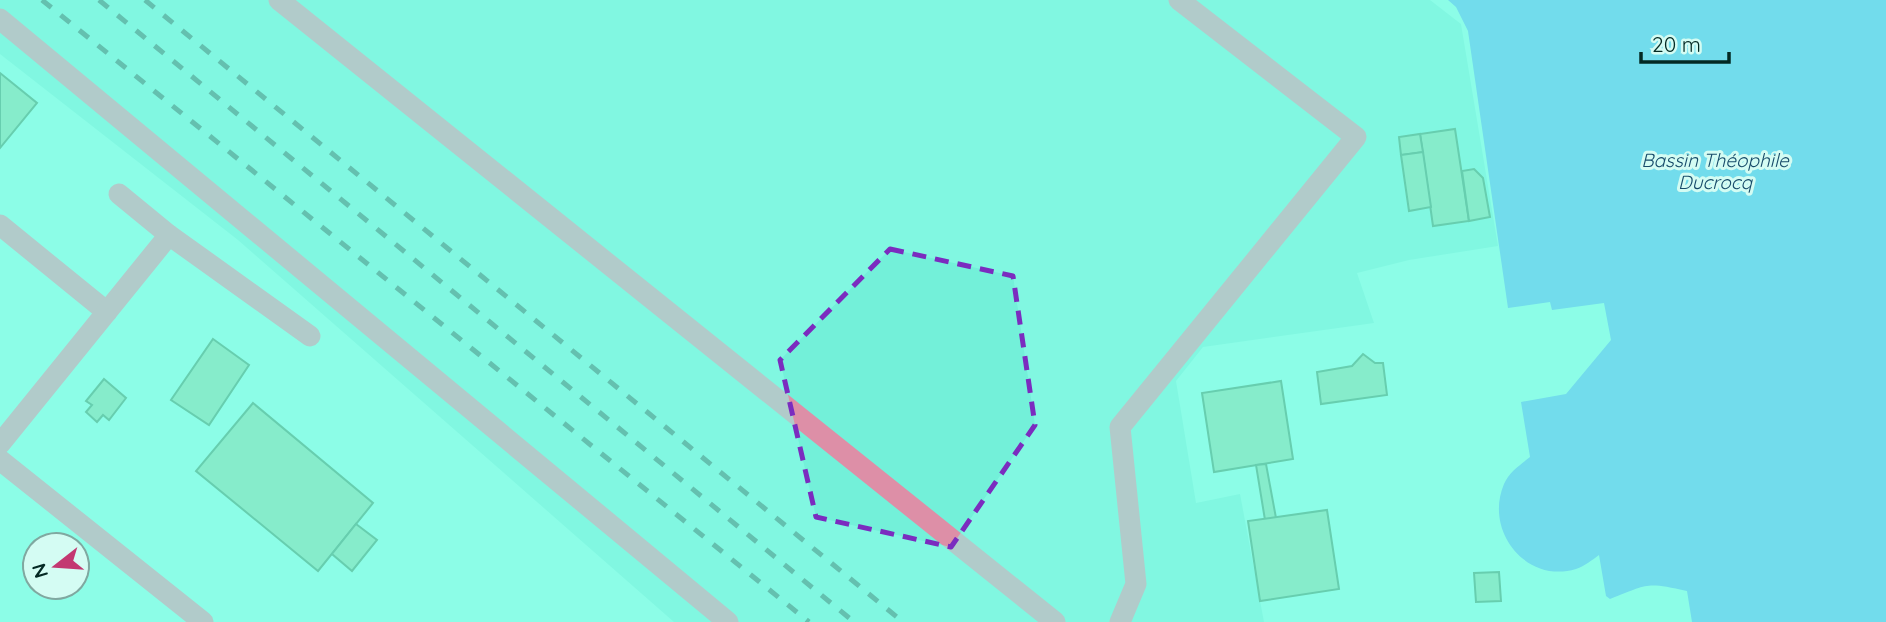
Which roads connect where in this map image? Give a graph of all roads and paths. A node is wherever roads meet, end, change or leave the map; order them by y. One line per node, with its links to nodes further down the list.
1 (279, 0): 13 (lane)
2 (1179, 0): 14 (lane)
3 (0, 19): 12 (lane)
4 (119, 194): 6 (lane)
5 (0, 225): 7 (lane)
6 (169, 235): 7 (lane); 8 (lane)
7 (107, 312): 9 (lane)
8 (310, 336)
9 (0, 444)
10 (0, 460): 11 (lane)
11 (203, 622)
12 (727, 622)
13 (1055, 622)
14 (1120, 622)

